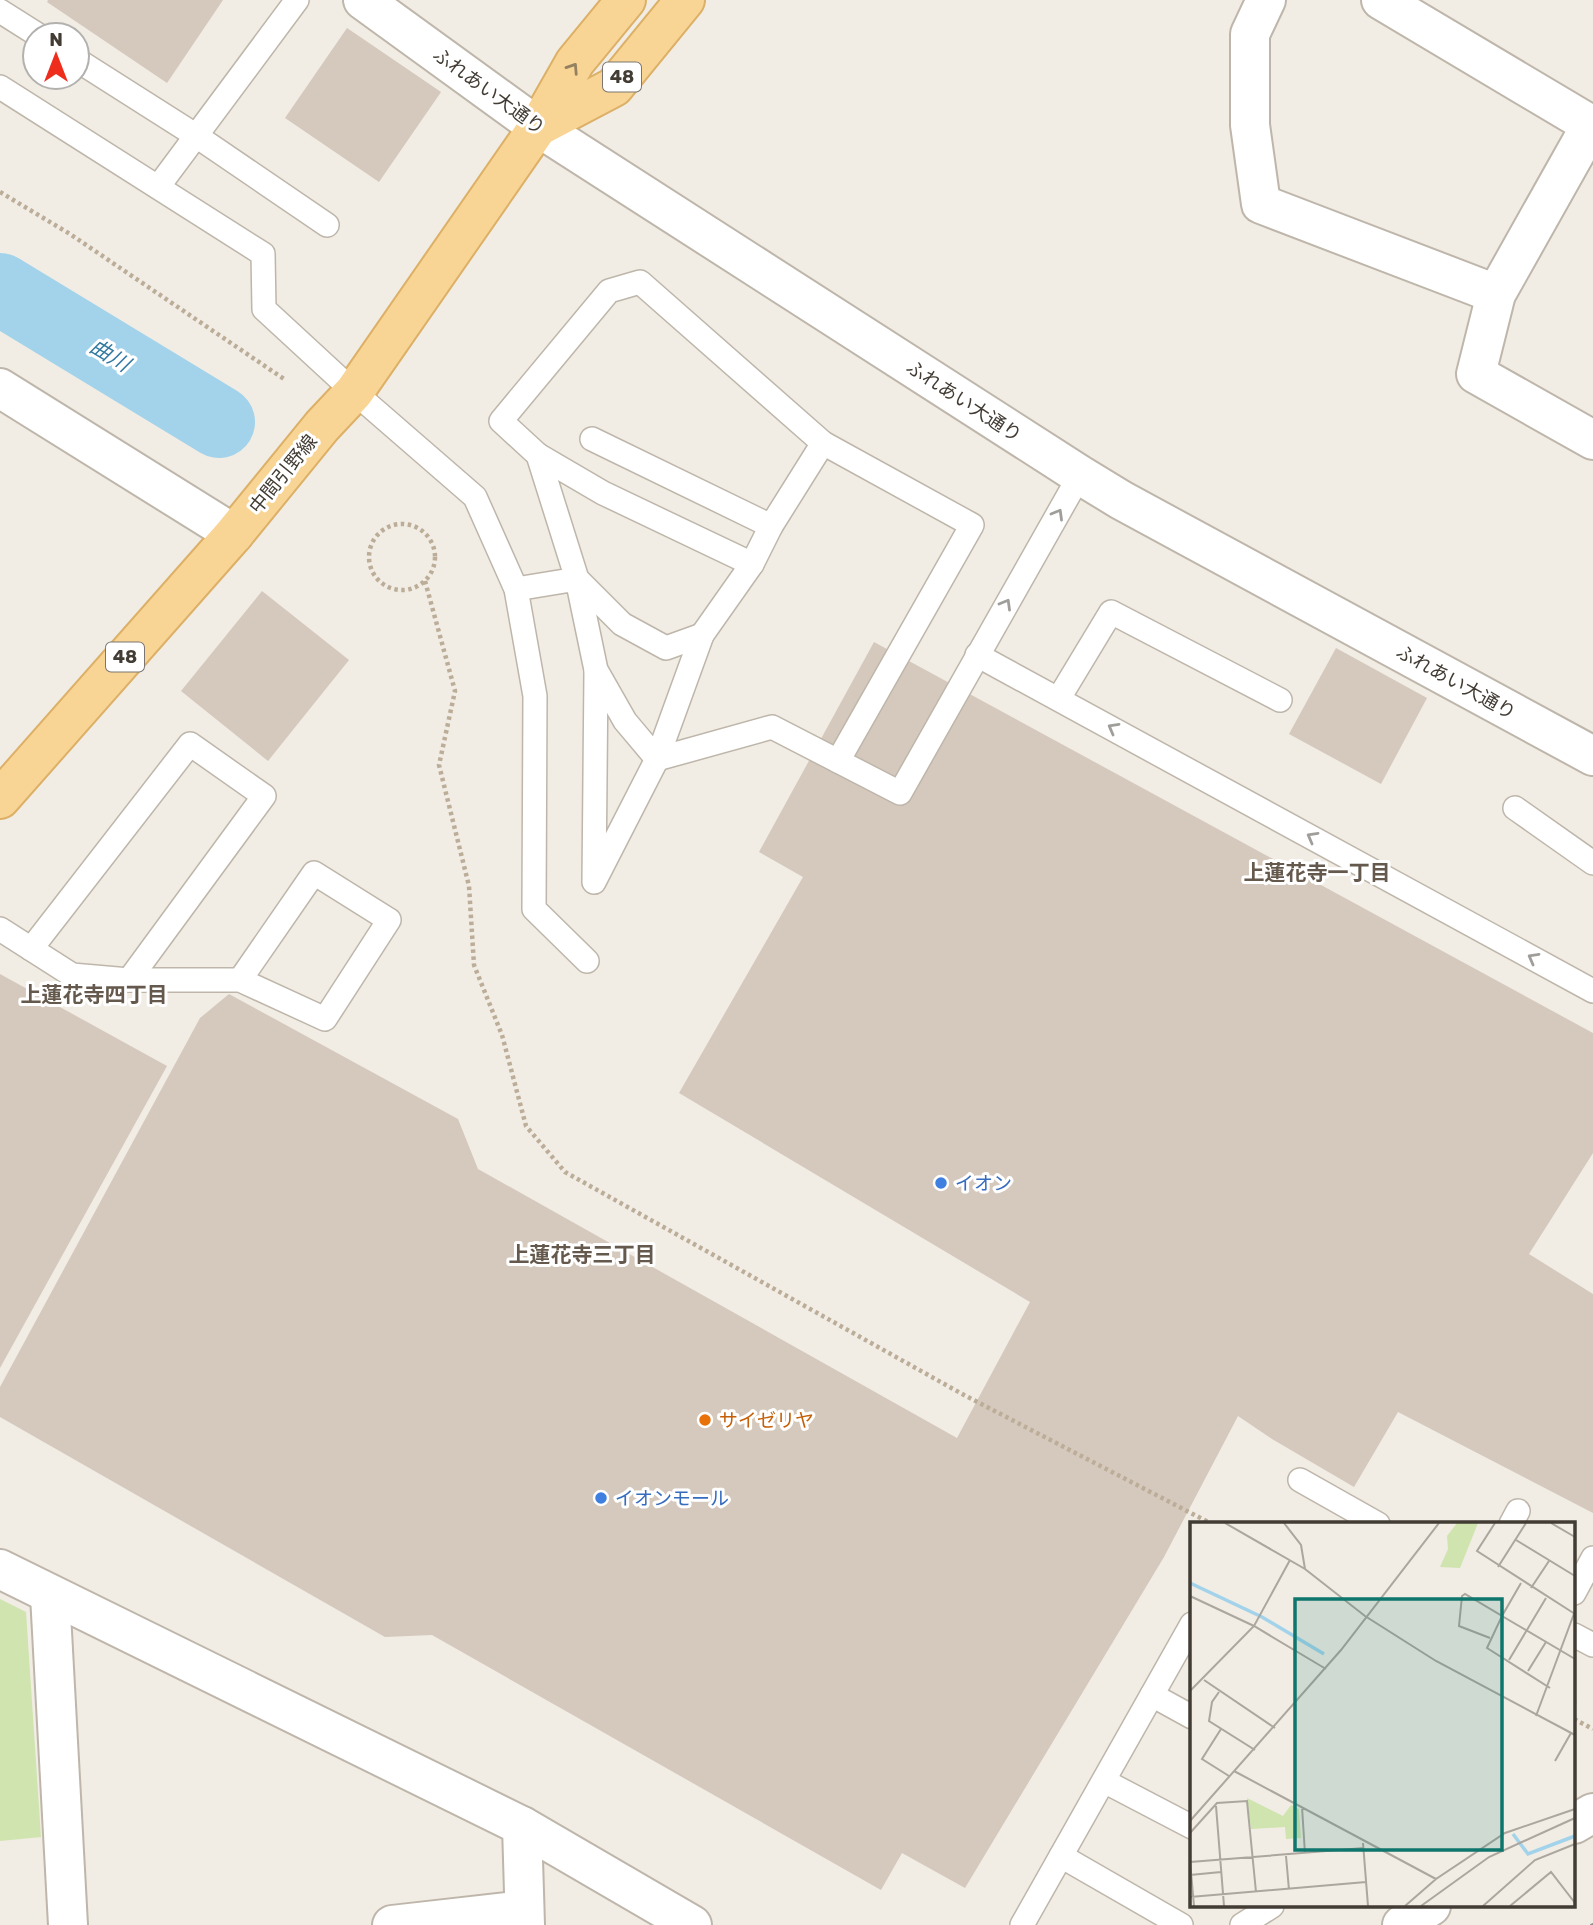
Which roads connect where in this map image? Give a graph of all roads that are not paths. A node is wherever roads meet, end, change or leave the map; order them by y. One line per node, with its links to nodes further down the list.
1 (297, 0): 13 (lane)
2 (363, 0): 12 (street, ふれあい大通り)
3 (626, 0): 12 (main road, 中間引野線 / 48, one-way to 3)
4 (685, 0): 12 (main road, 中間引野線 / 48)
5 (1266, 0): 16 (street)
6 (1381, 0): 11 (street)
7 (0, 11): 8 (lane)
8 (21, 25)
9 (91, 69): 13 (lane)
10 (0, 87): 14 (lane)
11 (1592, 125): 16 (street)
12 (538, 127): 18 (main road, 中間引野線 / 48); 23 (street, ふれあい大通り)
13 (195, 135): 14 (lane); 15 (lane)
14 (158, 187): 18 (lane)
15 (327, 225)
16 (1496, 294): 20 (street)
17 (0, 388): 24 (street)
18 (354, 392): 24 (main road, 中間引野線 / 48); 28 (lane)
19 (592, 439): 25 (lane)
20 (1593, 440)
21 (823, 443): 22 (lane); 25 (lane); 36 (lane)
22 (538, 455): 26 (lane); 27 (lane)
23 (1080, 475): 30 (lane, one-way to 23); 34 (street, ふれあい大通り)
24 (242, 525): 37 (main road, 中間引野線 / 48)
25 (771, 526): 26 (lane)
26 (752, 564): 29 (lane)
27 (577, 579): 28 (lane); 29 (lane); 31 (lane)
28 (516, 589): 42 (lane)
29 (702, 635): 35 (lane)
30 (977, 655): 32 (lane); 36 (lane)
31 (596, 670): 35 (lane); 35 (lane)
32 (1059, 698): 33 (lane); 45 (lane, one-way to 32)
33 (1280, 700)
34 (1593, 756)
35 (657, 759): 36 (lane)
36 (838, 761)
37 (0, 798)
38 (1515, 808): 39 (lane)
39 (1593, 863)
40 (0, 929): 41 (lane)
41 (31, 950): 43 (lane); 43 (lane)
42 (587, 961)
43 (129, 980): 44 (lane)
44 (240, 980): 44 (lane)
45 (1593, 990)
46 (1300, 1480): 47 (lane)
47 (1374, 1522)
48 (1593, 1559): 50 (lane)
49 (0, 1569): 51 (street)
50 (1576, 1589)
51 (50, 1595): 58 (street); 64 (street)
52 (1190, 1628): 55 (lane)
53 (1576, 1635): 54 (lane)
54 (1593, 1645)
55 (1152, 1695): 56 (lane); 57 (lane)
56 (1190, 1716)
57 (1104, 1781): 59 (lane); 60 (lane)
58 (522, 1826): 63 (street); 66 (street)
59 (1190, 1827)
60 (1061, 1856): 67 (lane); 68 (lane)
61 (1269, 1908): 69 (lane)
62 (1428, 1908): 70 (street)
63 (524, 1918): 65 (street)
64 (68, 1925)
65 (392, 1925)
66 (692, 1925)
67 (1022, 1925)
68 (1181, 1925)
69 (1242, 1925)
70 (1402, 1925)

